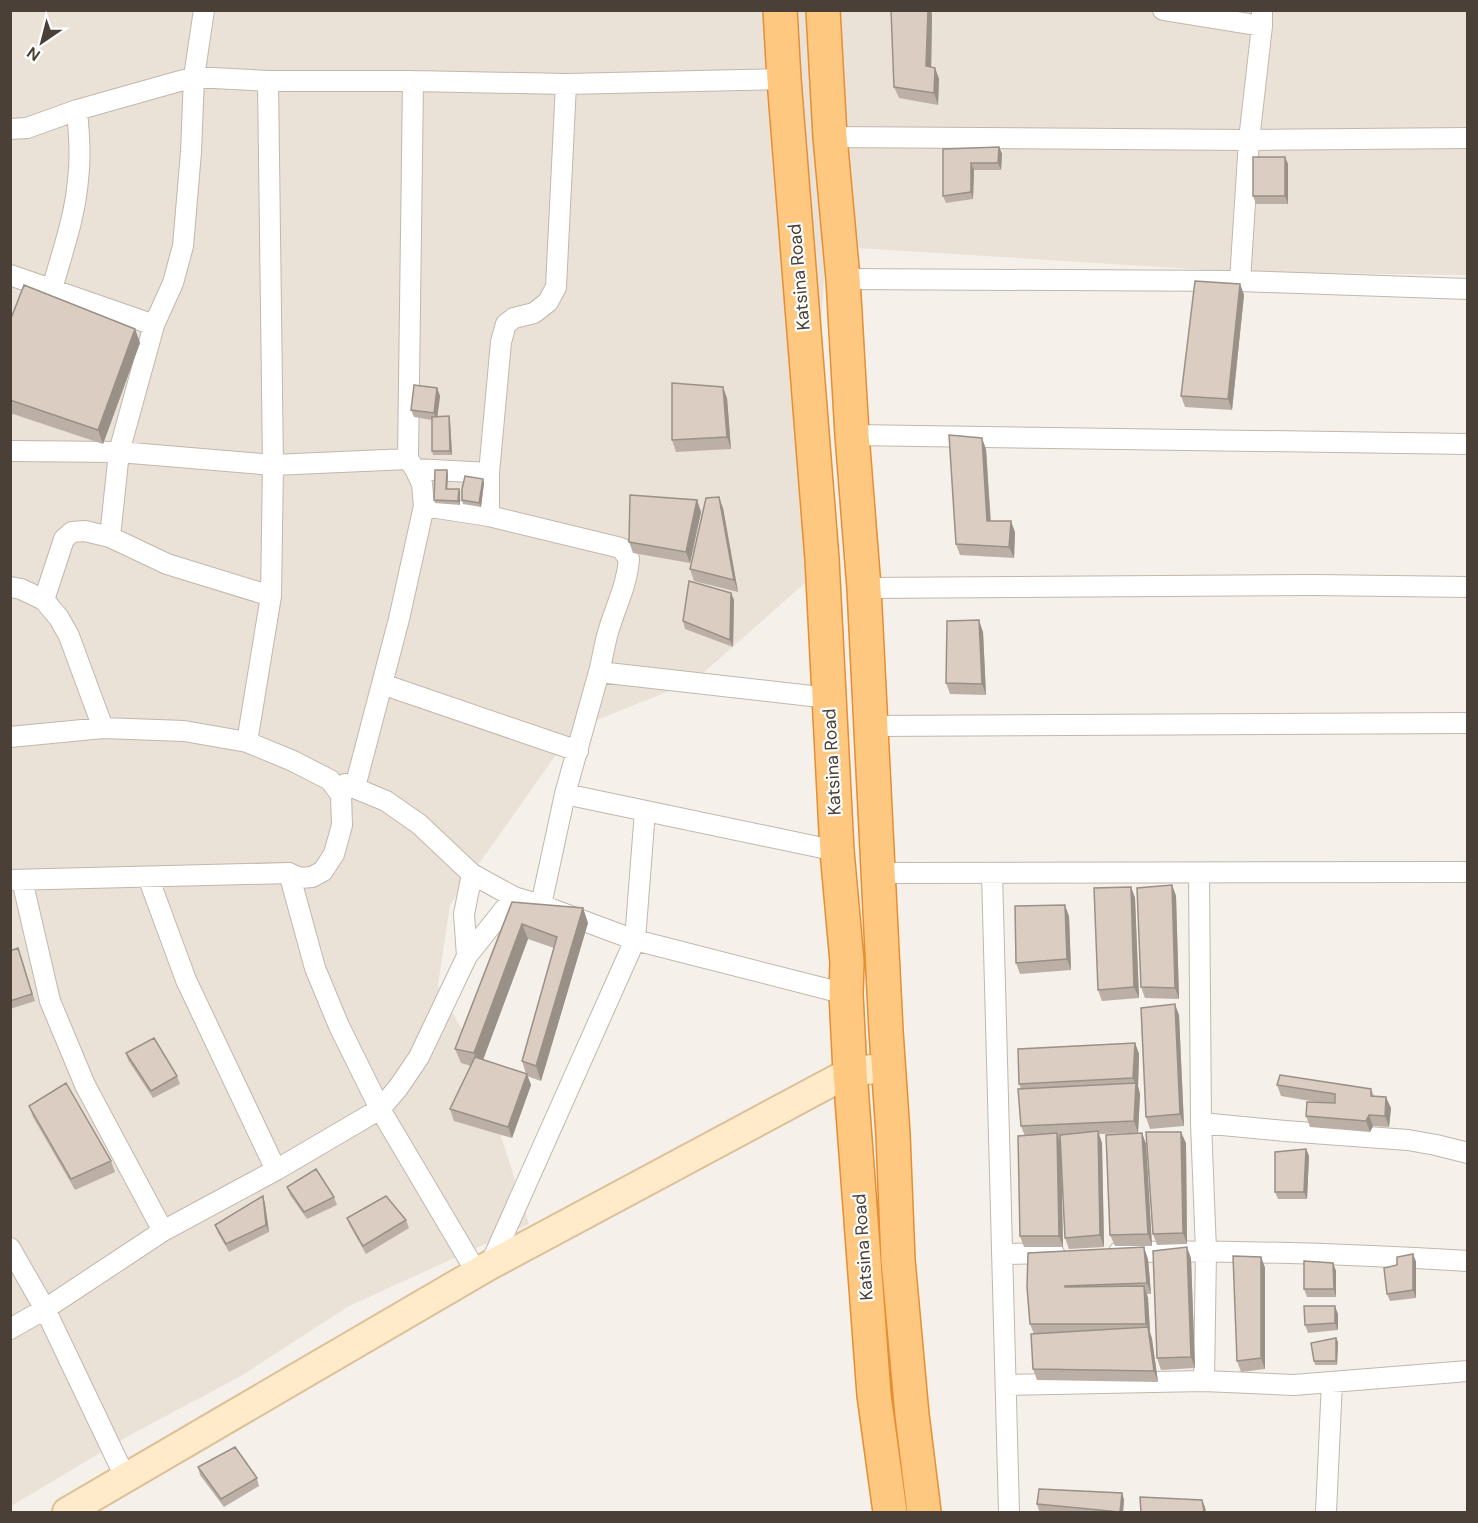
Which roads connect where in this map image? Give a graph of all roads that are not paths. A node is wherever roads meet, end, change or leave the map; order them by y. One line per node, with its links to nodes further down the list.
1 (204, 10): 6 (street)
2 (780, 10): 7 (highway, Katsina Road)
3 (823, 10): 13 (highway)
4 (1163, 10): 5 (street)
5 (1262, 18): 15 (street)
6 (194, 77): 8 (street); 11 (street); 21 (street)
7 (784, 79): 10 (street); 39 (highway, Katsina Road)
8 (268, 81): 9 (street); 27 (street)
9 (413, 81): 10 (street); 26 (street)
10 (566, 84): 28 (street)
11 (77, 110): 12 (street); 19 (street)
12 (10, 129)
13 (830, 137): 15 (street); 17 (highway)
14 (1467, 138): 15 (street)
15 (1249, 140): 18 (street)
16 (10, 275): 19 (street)
17 (843, 279): 18 (street); 22 (highway)
18 (1240, 281): 20 (street)
19 (52, 289): 21 (street)
20 (1467, 289)
21 (154, 325): 25 (street)
22 (852, 435): 23 (street); 34 (highway)
23 (1467, 444)
24 (10, 451): 25 (street)
25 (119, 452): 27 (street); 31 (street)
26 (411, 464): 27 (street); 28 (street); 29 (street)
27 (273, 465): 35 (street)
28 (489, 473): 30 (street)
29 (424, 506): 30 (street); 38 (street)
30 (489, 516): 37 (street)
31 (110, 537): 35 (street); 36 (street)
32 (10, 587): 36 (street)
33 (1467, 587): 34 (street)
34 (864, 588): 41 (highway)
35 (271, 596): 44 (street)
36 (44, 600): 42 (street)
37 (599, 672): 39 (street); 45 (street)
38 (382, 684): 45 (street); 47 (street)
39 (829, 698): 50 (highway, Katsina Road)
40 (1467, 723): 41 (street)
41 (871, 726): 53 (highway)
42 (103, 728): 43 (street); 44 (street)
43 (10, 736)
44 (247, 742): 46 (street)
45 (578, 751): 48 (street)
46 (330, 780): 47 (street); 52 (street)
47 (355, 787): 56 (street)
48 (565, 794): 49 (street); 60 (street)
49 (645, 811): 50 (street); 61 (street)
50 (837, 851): 63 (highway, Katsina Road)
51 (1467, 872): 55 (street)
52 (289, 873): 57 (street); 66 (street)
53 (880, 873): 54 (street); 64 (highway)
54 (992, 873): 55 (street); 75 (street)
55 (1199, 873): 67 (street)
56 (472, 874): 59 (street); 62 (street)
57 (148, 877): 58 (street); 69 (street)
58 (16, 880): 70 (street)
59 (514, 897): 60 (street); 62 (street)
60 (541, 905): 61 (street)
61 (635, 940): 63 (street); 77 (street)
62 (467, 956): 66 (street)
63 (846, 994): 65 (highway, Katsina Road)
64 (889, 1067): 65 (main road); 87 (highway)
65 (850, 1072): 77 (main road); 86 (highway, Katsina Road)
66 (380, 1109): 69 (street); 77 (street)
67 (1201, 1123): 68 (street); 72 (street)
68 (1467, 1153)
69 (276, 1170): 70 (street)
70 (163, 1231): 78 (street)
71 (10, 1248): 78 (street)
72 (1206, 1251): 74 (street); 76 (street); 81 (street)
73 (1074, 1253): 75 (street)
74 (1098, 1253)
75 (1002, 1254): 83 (street)
76 (1467, 1261)
77 (484, 1269): 84 (main road)
78 (45, 1309): 79 (street); 84 (street)
79 (10, 1329)
80 (1467, 1371): 82 (street)
81 (1204, 1381): 82 (street); 83 (street)
82 (1332, 1382): 89 (street)
83 (1006, 1385): 88 (street)
84 (126, 1479): 85 (main road)
85 (67, 1512)
86 (890, 1512)
87 (924, 1512)
88 (1009, 1512)
89 (1326, 1512)

